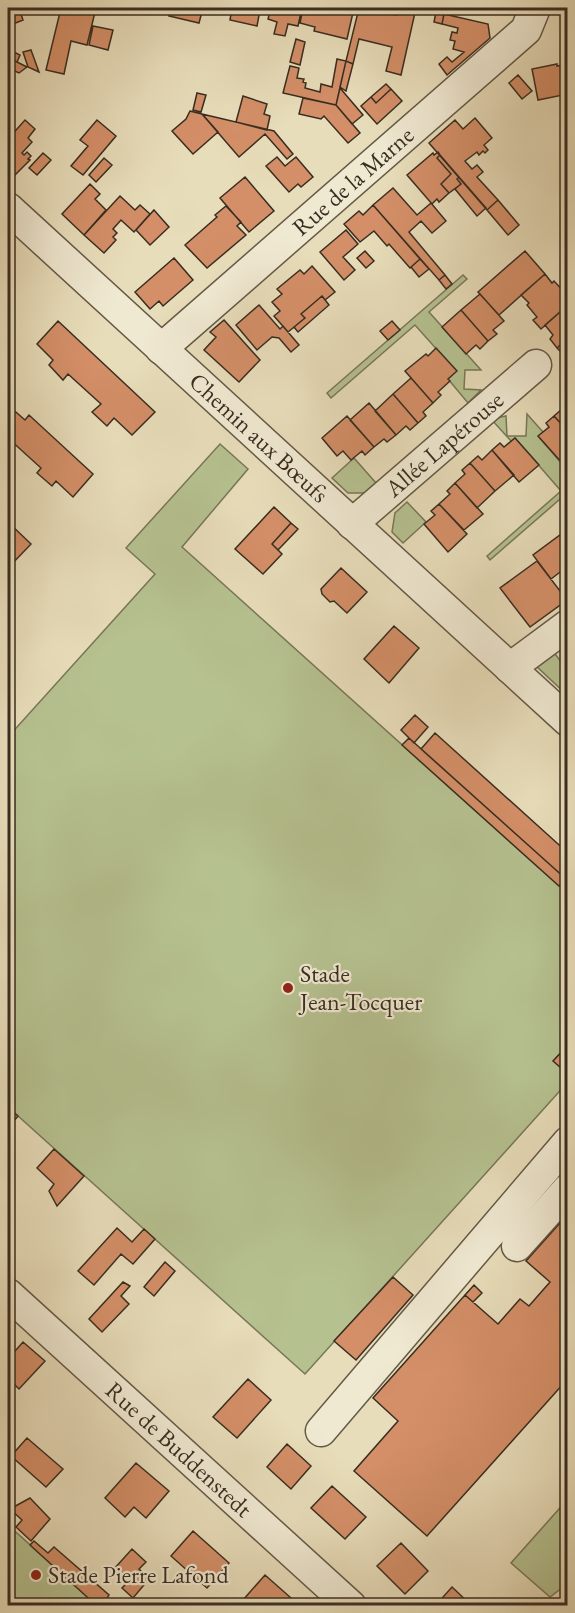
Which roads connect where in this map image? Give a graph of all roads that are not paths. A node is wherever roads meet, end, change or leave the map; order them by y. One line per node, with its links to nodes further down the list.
1 (535, 8): 3 (street, Rue de la Marne)
2 (8, 208): 3 (street, Chemin aux Bœufs)
3 (161, 349): 5 (street, Chemin aux Bœufs)
4 (536, 366): 5 (street, Allée Lapérouse)
5 (352, 524): 7 (street, Chemin aux Bœufs)
6 (567, 625): 7 (street)
7 (510, 668): 8 (street, Chemin aux Bœufs)
8 (567, 721)
9 (567, 1142): 13 (street)
10 (567, 1189): 11 (street)
11 (517, 1246)
12 (8, 1294): 14 (street, Rue de Buddenstedt)
13 (321, 1431)
14 (351, 1605)

